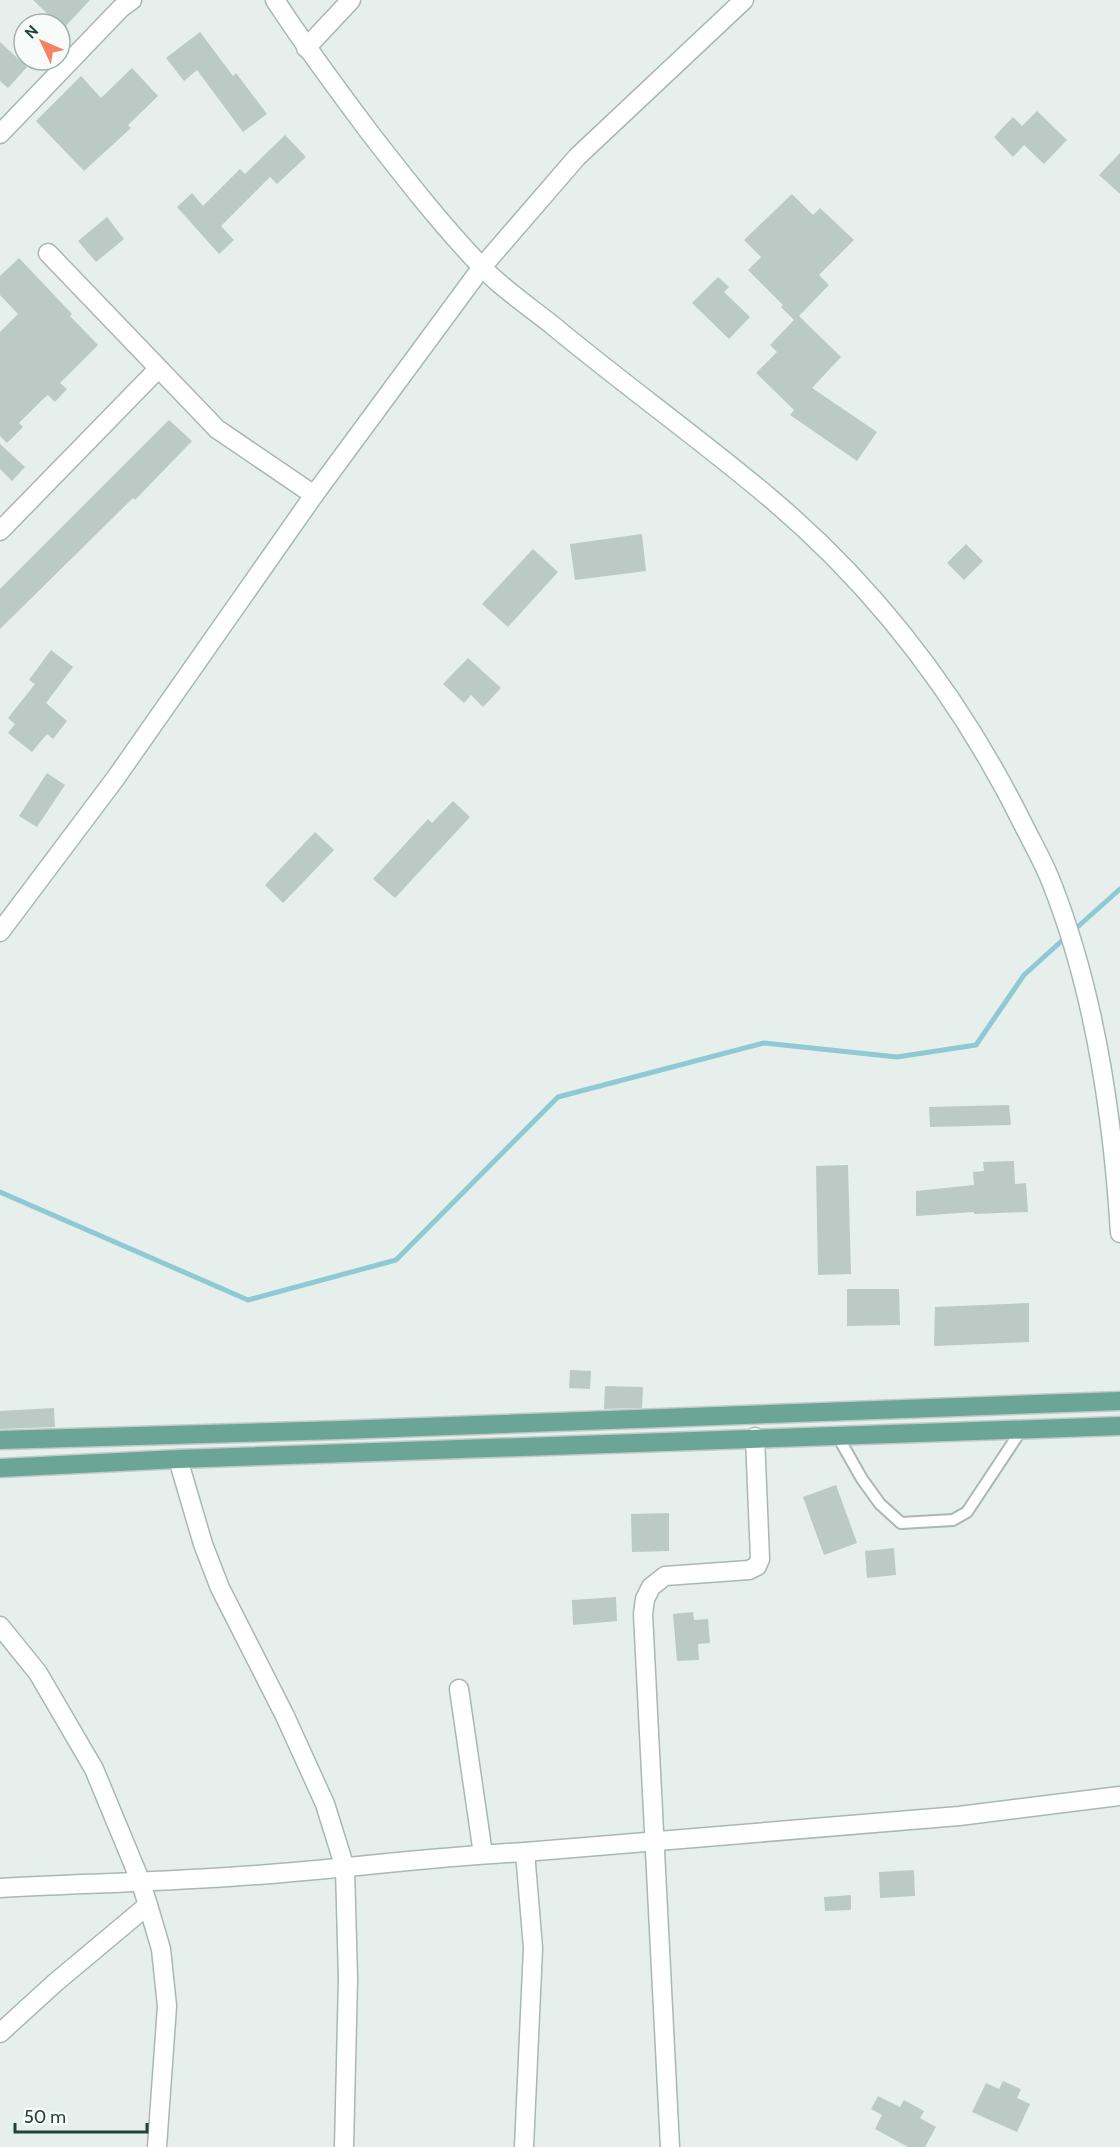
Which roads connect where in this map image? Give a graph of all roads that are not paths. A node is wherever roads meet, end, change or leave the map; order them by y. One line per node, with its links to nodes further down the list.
1 (132, 0): 6 (street)
2 (275, 0): 5 (street)
3 (351, 0): 5 (street)
4 (744, 0): 8 (street)
5 (306, 48): 8 (street)
6 (0, 134)
7 (48, 253): 9 (street)
8 (482, 267): 10 (street); 13 (street)
9 (158, 369): 10 (street); 11 (street)
10 (314, 495): 12 (street)
11 (0, 531)
12 (3, 922)
13 (1120, 1233)
14 (1120, 1401): 19 (main road)
15 (1120, 1426): 16 (main road)
16 (1022, 1429): 17 (main road); 17 (lane)
17 (837, 1434): 18 (main road)
18 (755, 1437): 20 (main road); 25 (street)
19 (0, 1440)
20 (178, 1459): 21 (main road); 28 (street)
21 (0, 1468)
22 (0, 1626): 29 (street)
23 (459, 1689): 27 (street)
24 (1120, 1796): 25 (street)
25 (653, 1840): 26 (street); 36 (street)
26 (525, 1852): 27 (street); 35 (street)
27 (483, 1854): 28 (street)
28 (345, 1868): 29 (street); 34 (street)
29 (140, 1880): 30 (street); 31 (street)
30 (0, 1888)
31 (148, 1905): 32 (street); 33 (street)
32 (0, 2033)
33 (157, 2147)
34 (344, 2147)
35 (524, 2147)
36 (670, 2147)

